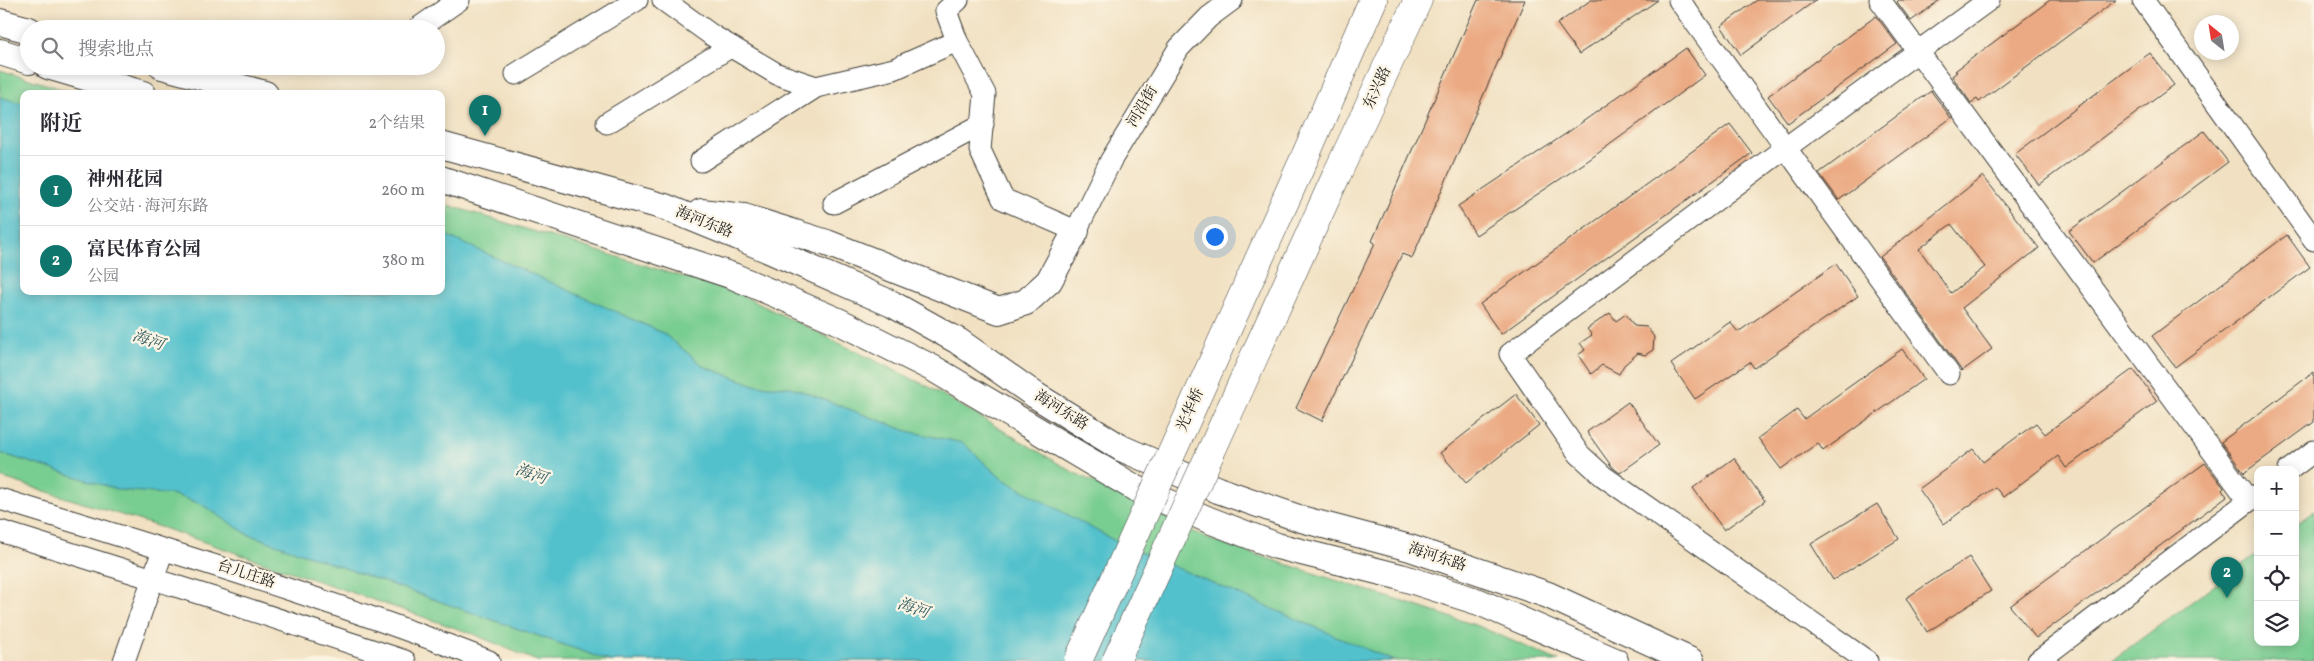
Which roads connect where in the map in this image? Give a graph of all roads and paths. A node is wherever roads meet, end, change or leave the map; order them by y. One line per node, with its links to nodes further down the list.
1 (459, 0): 12 (street)
2 (663, 0): 16 (street)
3 (958, 0): 15 (street)
4 (1232, 0): 34 (street, 河沿街)
5 (1373, 0): 47 (highway, 光华桥, bridge)
6 (1418, 0): 48 (highway, 东兴路, bridge)
7 (1679, 0): 29 (street)
8 (1880, 0): 18 (street)
9 (1989, 0): 18 (street)
10 (2143, 0): 35 (street)
11 (624, 3): 20 (street)
12 (430, 20)
13 (0, 22): 14 (main road)
14 (20, 28)
15 (957, 41): 23 (street); 27 (street)
16 (730, 47): 23 (street); 26 (street)
17 (0, 52): 19 (main road)
18 (1918, 52): 29 (street); 39 (street)
19 (20, 58)
20 (516, 74)
21 (79, 75): 24 (main road)
22 (195, 75): 25 (main road)
23 (816, 87): 30 (street)
24 (129, 90)
25 (251, 90)
26 (607, 123)
27 (983, 124): 32 (street); 34 (street)
28 (445, 146): 33 (main road, 海河东路)
29 (1784, 148): 36 (street); 51 (street)
30 (701, 161)
31 (445, 180): 49 (main road, 海河东路)
32 (834, 203)
33 (665, 207): 34 (main road); 50 (main road, 海河东路)
34 (1076, 231)
35 (2314, 240)
36 (1949, 374)
37 (2314, 451): 38 (street)
38 (2294, 466)
39 (2253, 497): 52 (street)
40 (0, 499): 42 (street, 台儿庄路)
41 (0, 530): 43 (street)
42 (163, 550): 43 (street); 46 (street, 台儿庄路)
43 (152, 578): 44 (street); 45 (street)
44 (124, 661)
45 (404, 661)
46 (489, 661)
47 (1078, 661)
48 (1116, 661)
49 (1615, 661)
50 (1691, 661)
51 (1867, 661)
52 (2038, 661)

